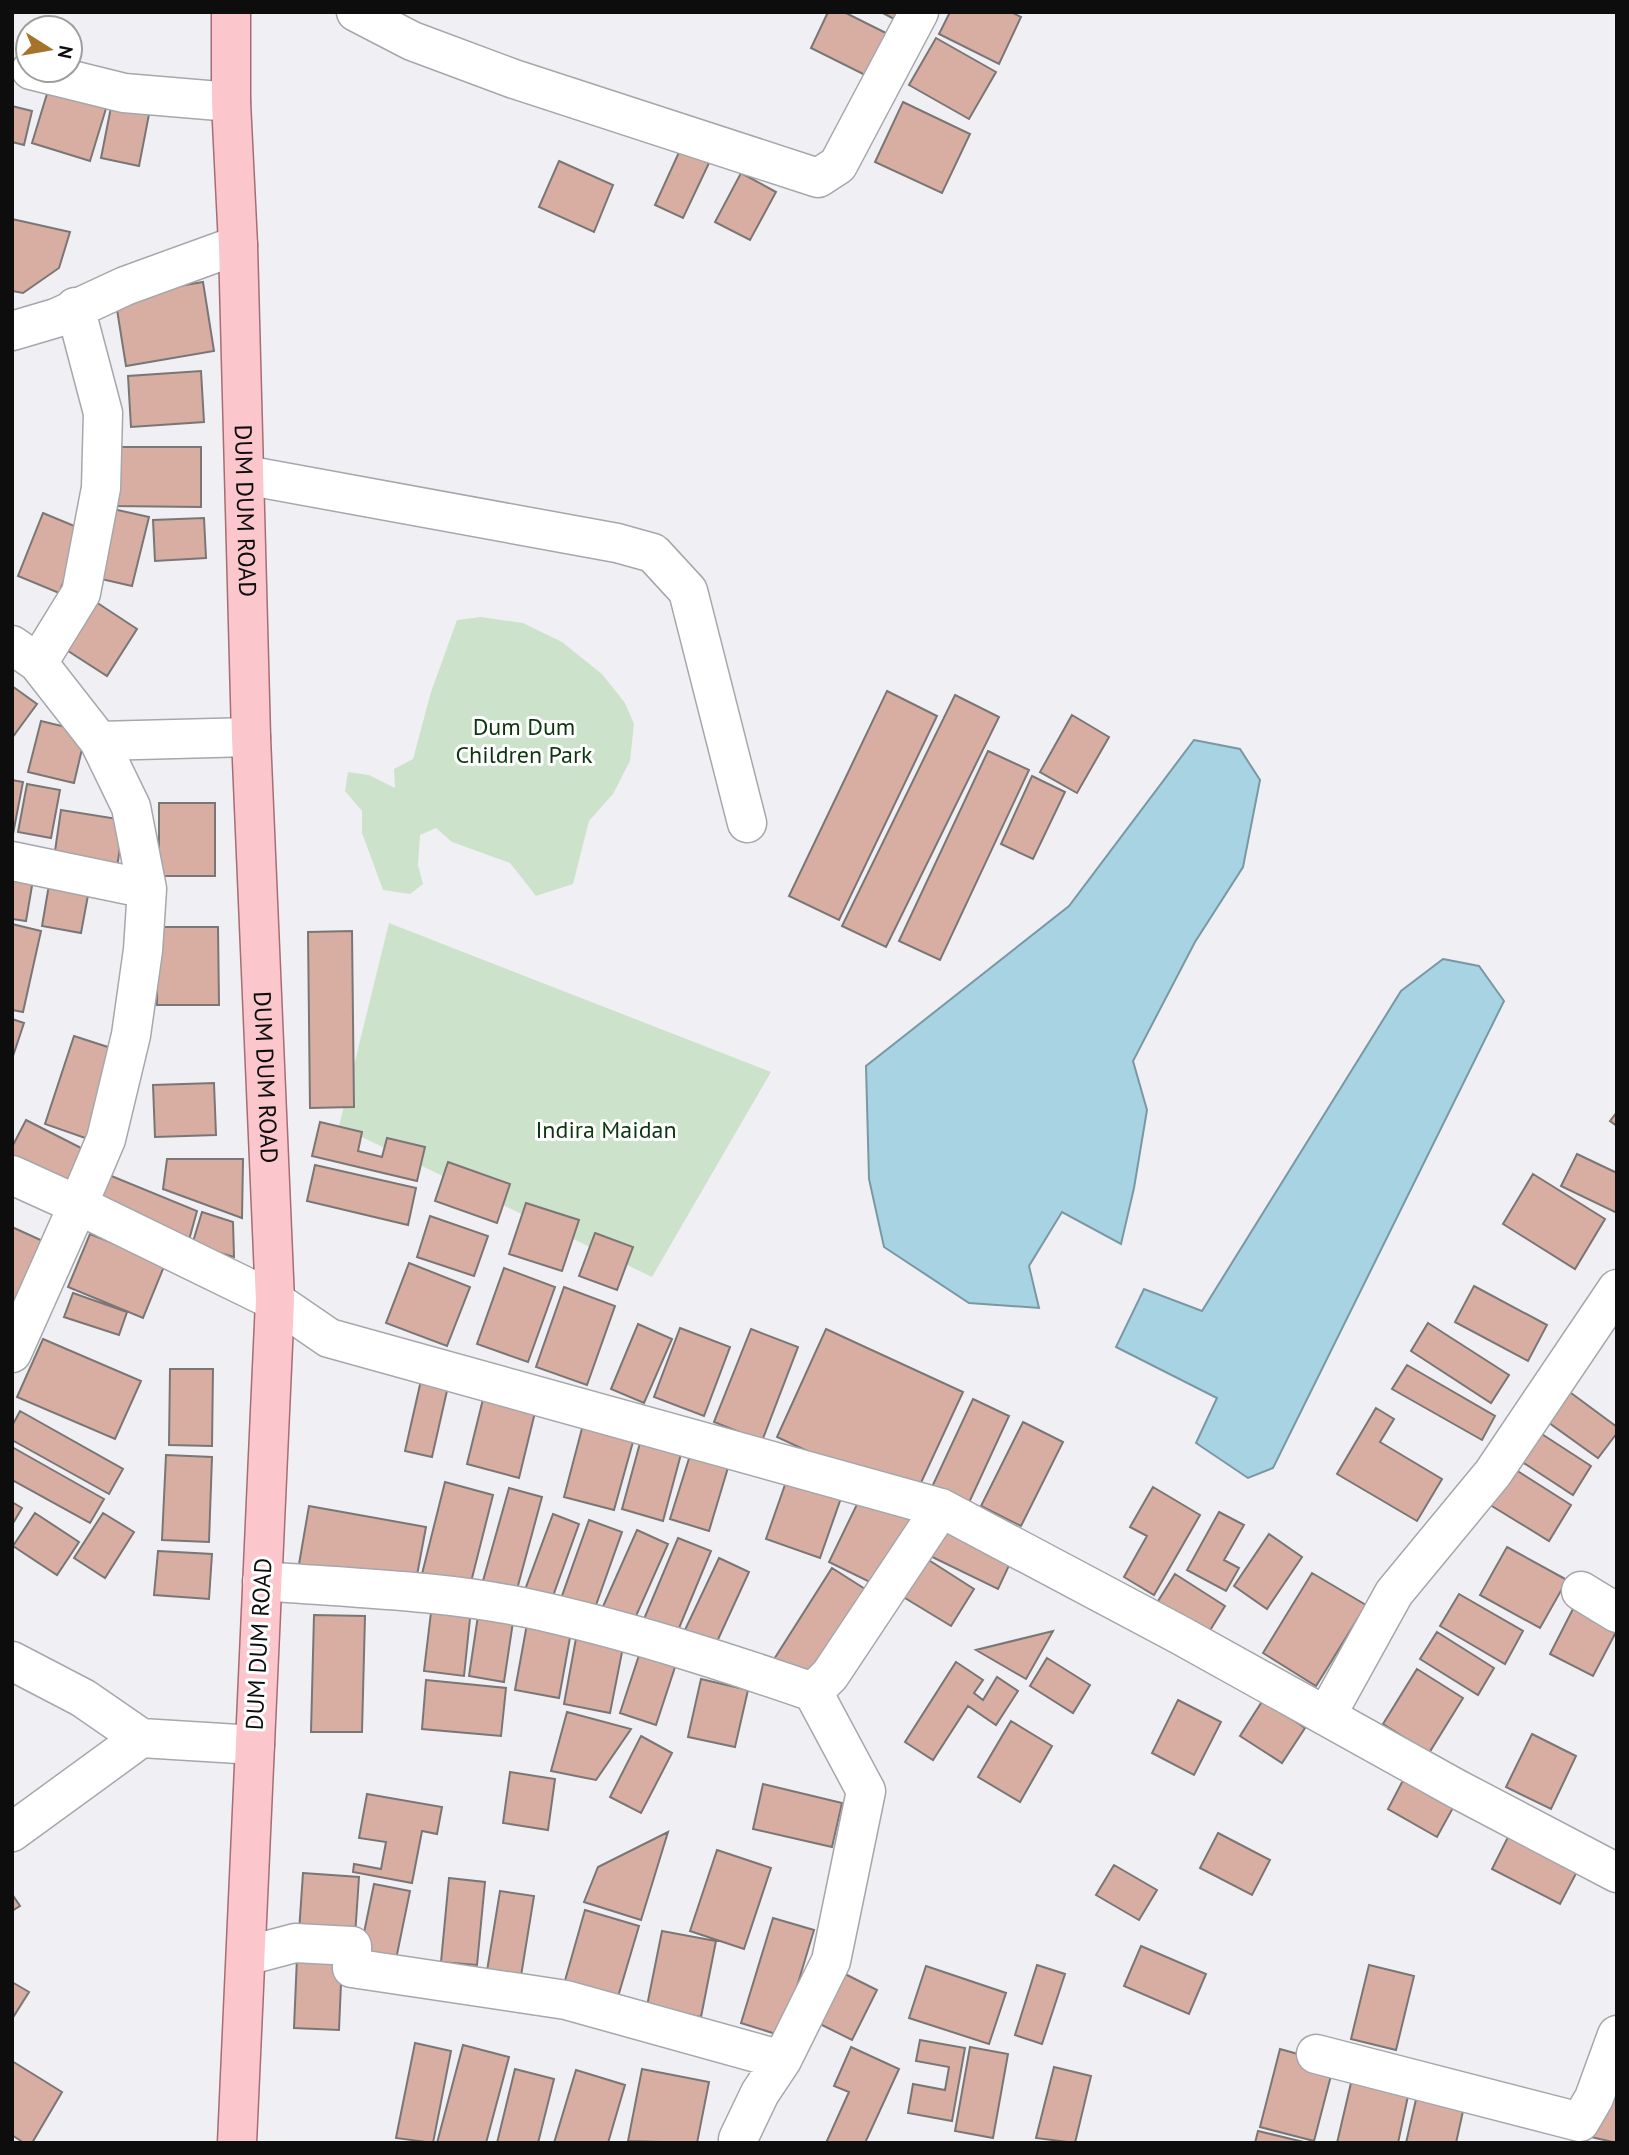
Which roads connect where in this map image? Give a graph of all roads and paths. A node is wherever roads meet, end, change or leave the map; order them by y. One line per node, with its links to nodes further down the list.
1 (231, 12): 5 (main road, DUM DUM ROAD)
2 (356, 12): 3 (street)
3 (919, 12)
4 (84, 83): 5 (street)
5 (231, 102): 6 (main road, DUM DUM ROAD)
6 (238, 245): 7 (street); 9 (main road, DUM DUM ROAD)
7 (75, 307): 8 (street); 10 (street)
8 (12, 331)
9 (245, 475): 11 (main road, DUM DUM ROAD); 13 (street)
10 (25, 654): 12 (street)
11 (251, 737): 12 (street); 19 (main road, DUM DUM ROAD)
12 (99, 741): 15 (street)
13 (747, 823)
14 (12, 861): 15 (street)
15 (147, 889): 17 (street)
16 (12, 1175): 17 (street)
17 (78, 1205): 19 (street); 20 (street)
18 (1617, 1289): 27 (street)
19 (275, 1301): 21 (street); 22 (main road, DUM DUM ROAD)
20 (12, 1353)
21 (941, 1508): 26 (street); 27 (street)
22 (262, 1581): 26 (street); 29 (main road, DUM DUM ROAD)
23 (1581, 1591): 24 (street)
24 (1617, 1614)
25 (12, 1661): 28 (street)
26 (813, 1692): 35 (street)
27 (1326, 1716): 31 (street)
28 (141, 1738): 29 (street); 30 (street)
29 (255, 1745): 32 (main road, DUM DUM ROAD)
30 (12, 1832)
31 (1617, 1872)
32 (246, 1956): 35 (street); 37 (main road, DUM DUM ROAD)
33 (1617, 2035): 34 (street)
34 (1316, 2054)
35 (782, 2060): 36 (street)
36 (744, 2142)
37 (237, 2143)

